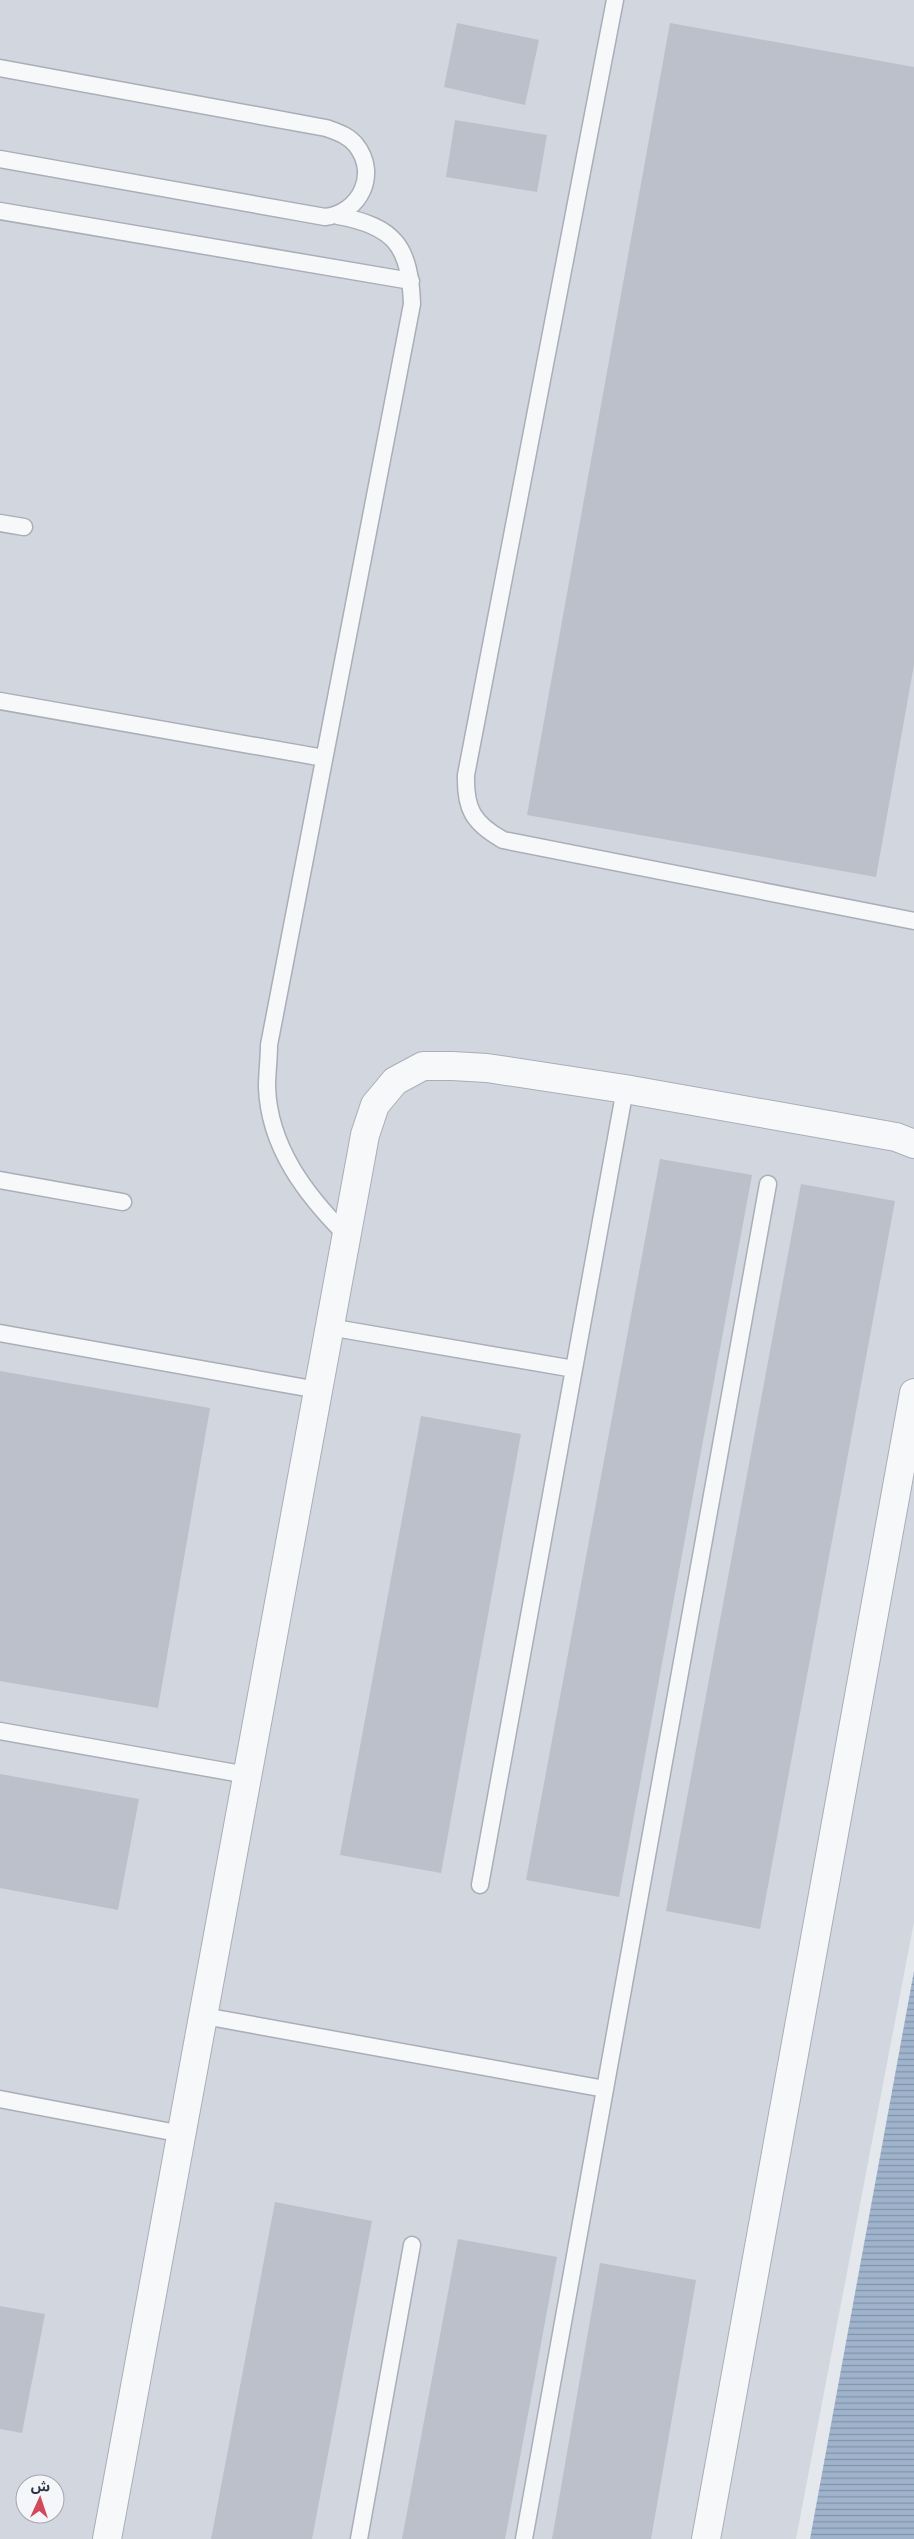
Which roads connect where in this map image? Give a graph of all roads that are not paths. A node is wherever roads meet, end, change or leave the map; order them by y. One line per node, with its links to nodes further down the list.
1 (615, 0): 11 (lane)
2 (0, 68): 5 (lane)
3 (0, 159): 5 (lane)
4 (0, 211): 6 (lane)
5 (338, 216): 6 (lane)
6 (411, 281): 10 (lane)
7 (0, 523): 8 (lane)
8 (24, 527)
9 (0, 701): 10 (lane)
10 (324, 758): 17 (lane)
11 (914, 922)
12 (624, 1089): 13 (street); 17 (street); 20 (lane)
13 (914, 1144)
14 (0, 1180): 16 (lane)
15 (768, 1184): 27 (lane)
16 (123, 1202)
17 (346, 1234): 18 (street)
18 (329, 1327): 20 (lane); 21 (street)
19 (0, 1333): 21 (lane)
20 (574, 1369): 25 (lane)
21 (318, 1390): 24 (street)
22 (914, 1393): 34 (street)
23 (0, 1731): 24 (lane)
24 (247, 1776): 26 (street)
25 (480, 1885)
26 (204, 2016): 27 (lane); 29 (street)
27 (605, 2089): 33 (lane)
28 (0, 2099): 29 (lane)
29 (182, 2134): 31 (street)
30 (412, 2245): 32 (lane)
31 (107, 2539)
32 (359, 2539)
33 (524, 2539)
34 (706, 2539)

